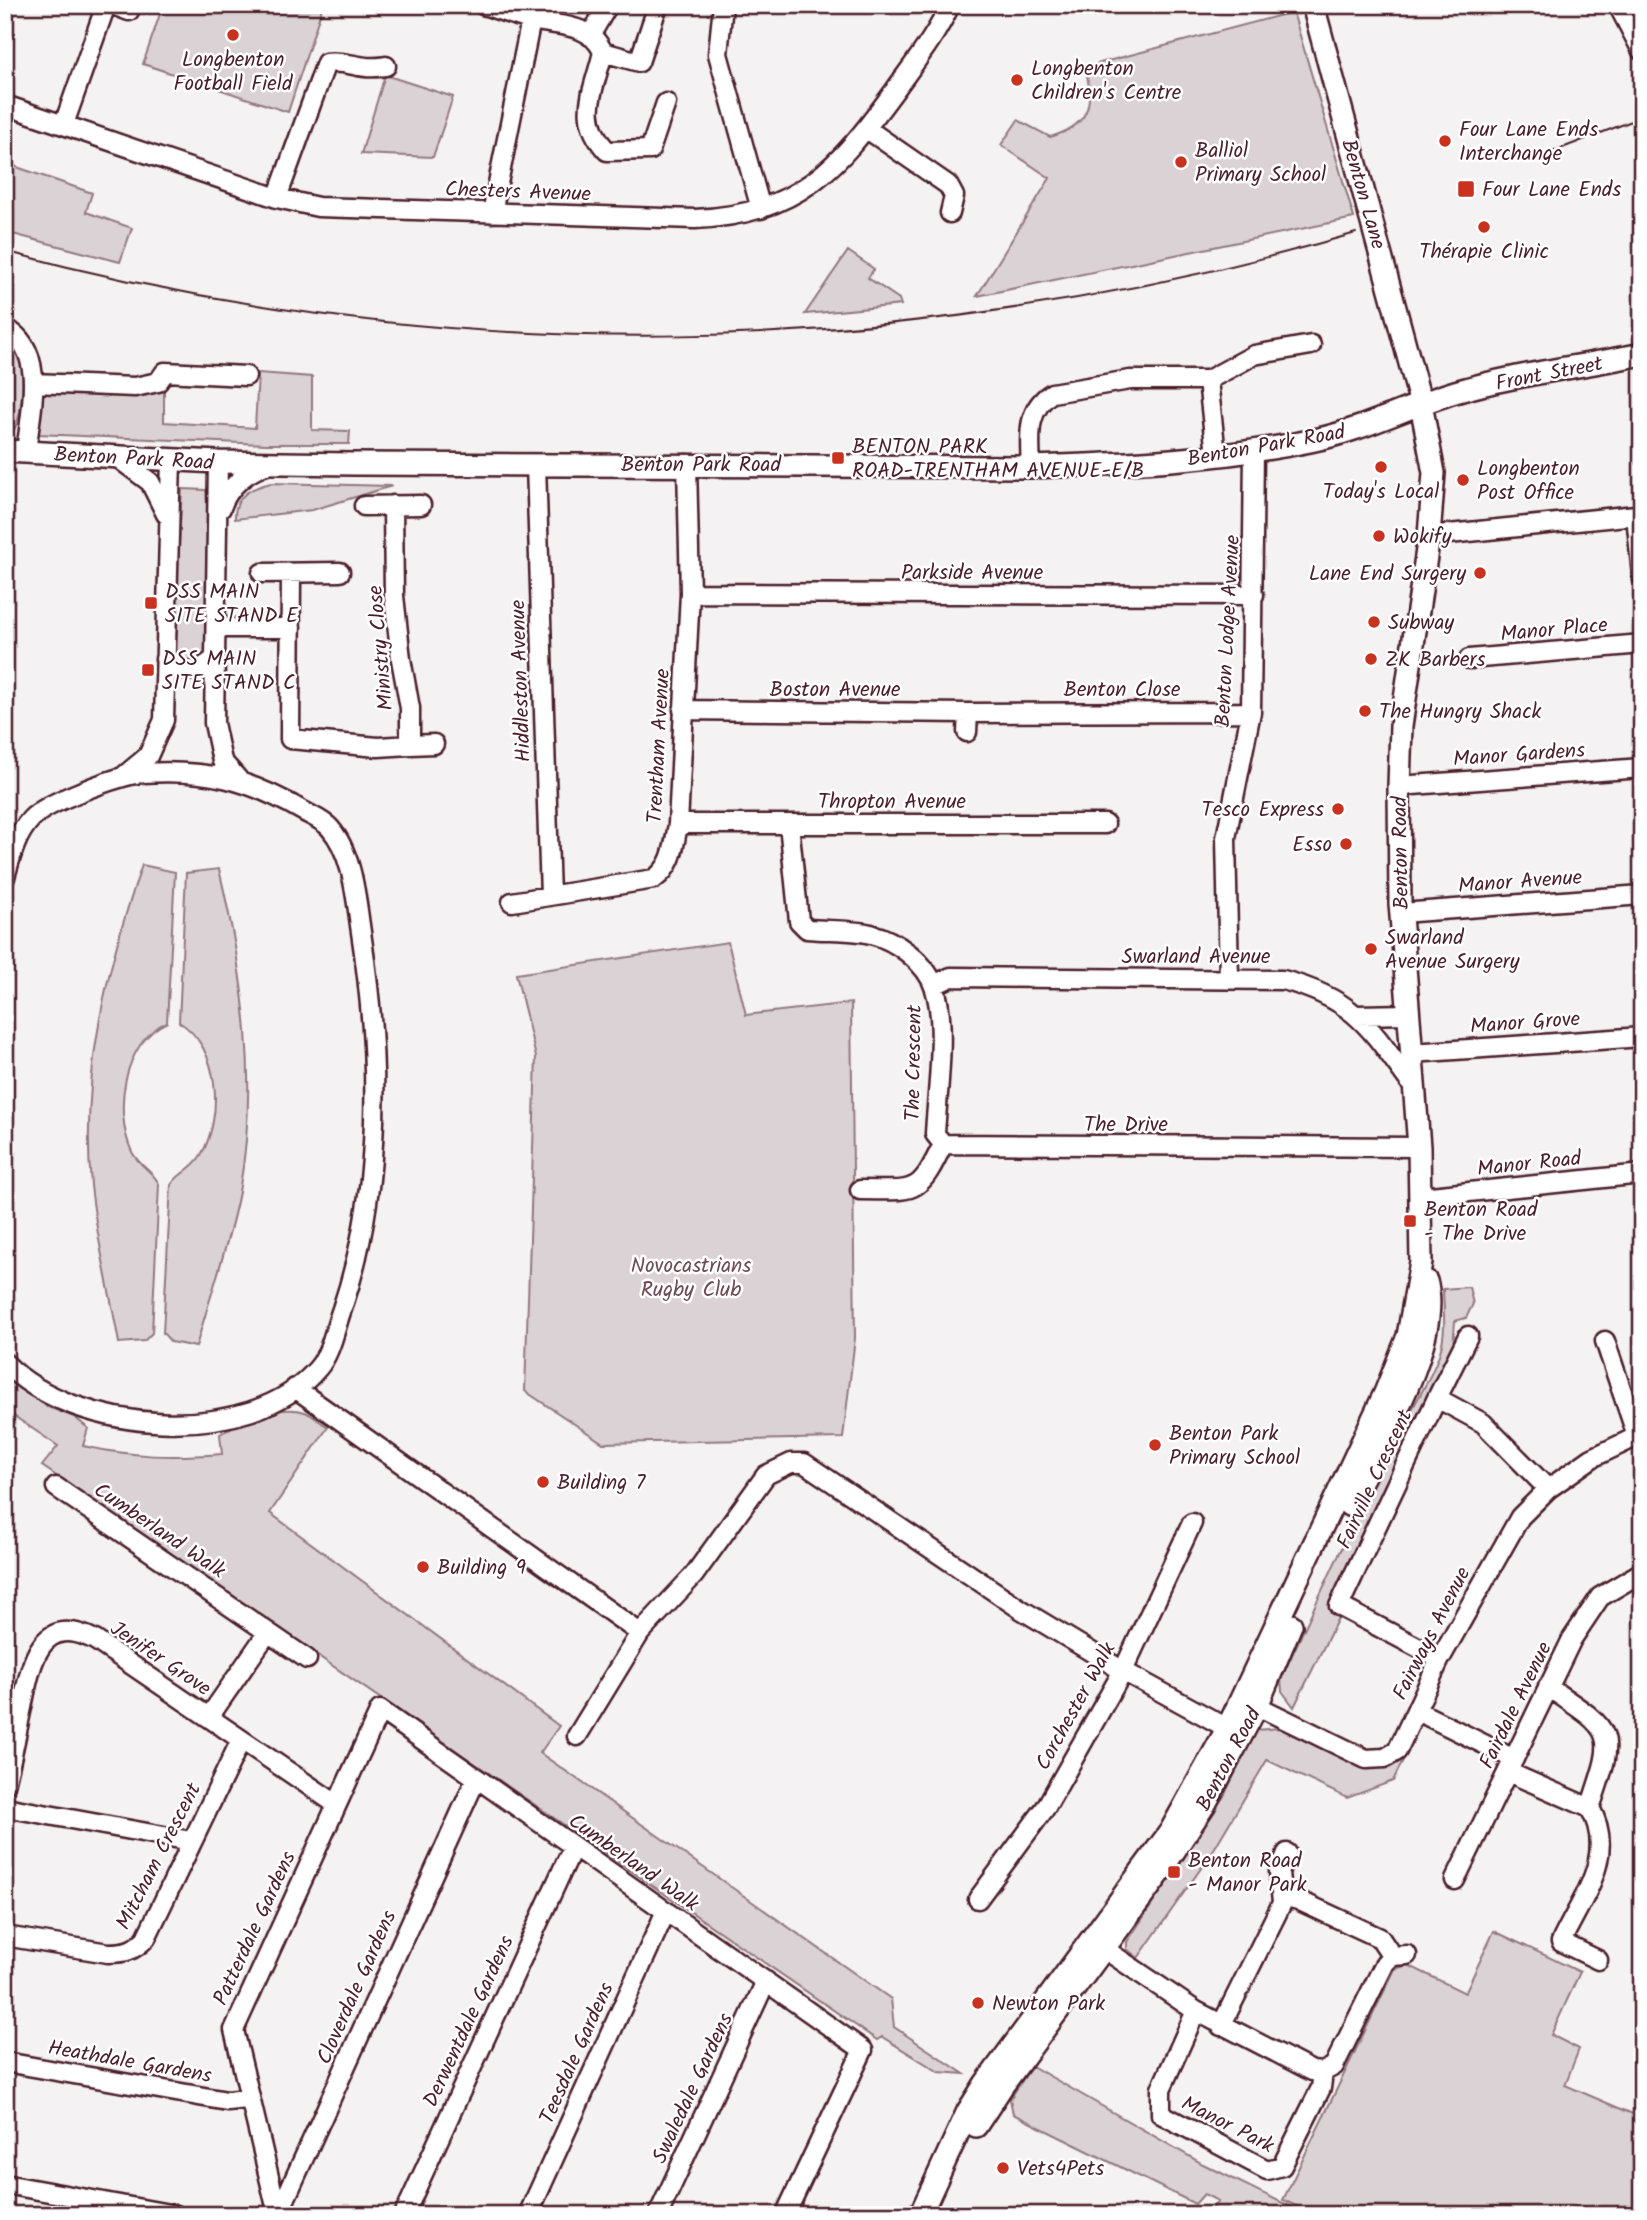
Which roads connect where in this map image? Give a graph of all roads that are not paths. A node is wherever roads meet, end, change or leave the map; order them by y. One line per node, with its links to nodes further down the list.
1 (106, 5): 16 (street)
2 (483, 5): 9 (street)
3 (608, 5): 10 (street)
4 (658, 5): 12 (street)
5 (723, 5): 19 (street)
6 (950, 5): 17 (street, Chesters Avenue)
7 (1313, 5): 28 (main road, Benton Lane)
8 (1618, 5): 11 (street)
9 (532, 12): 10 (street); 20 (street)
10 (590, 36): 12 (street)
11 (1642, 51)
12 (603, 52): 14 (street)
13 (386, 66): 18 (street)
14 (666, 103)
15 (5, 105): 16 (street, Chesters Avenue)
16 (64, 124): 18 (street, Chesters Avenue)
17 (867, 129): 19 (street, Chesters Avenue); 21 (street)
18 (277, 198): 20 (street, Chesters Avenue)
19 (761, 209): 20 (street, Chesters Avenue)
20 (492, 213)
21 (950, 213)
22 (5, 328): 27 (street)
23 (1311, 345): 26 (street)
24 (1642, 354): 28 (main road, Front Street)
25 (246, 376): 27 (street)
26 (1208, 380): 31 (street); 38 (street)
27 (33, 383): 30 (street)
28 (1421, 404): 29 (main road, Benton Park Road); 45 (main road, Benton Road)
29 (1254, 451): 31 (main road, Benton Park Road); 51 (street, Benton Lodge Avenue)
30 (16, 452): 32 (main road, Benton Park Road)
31 (1216, 455): 38 (main road, Benton Park Road)
32 (118, 458): 33 (main road, Benton Park Road); 43 (street)
33 (171, 460): 34 (main road, Benton Park Road); 43 (street)
34 (218, 462): 35 (main road, Benton Park Road); 44 (street)
35 (274, 463): 37 (main road, Benton Park Road); 44 (street)
36 (687, 464): 37 (main road, Benton Park Road); 38 (main road, Benton Park Road); 50 (street, Trentham Avenue)
37 (536, 465): 73 (street, Hiddleston Avenue)
38 (1031, 467)
39 (393, 505): 40 (street); 41 (street); 64 (street, Ministry Close)
40 (421, 505)
41 (365, 506)
42 (1639, 511): 45 (street); 49 (street)
43 (169, 521): 56 (street)
44 (217, 521): 52 (street)
45 (1429, 536): 68 (main road, Benton Road)
46 (340, 572): 48 (street, Ministry Close)
47 (262, 573): 48 (street, Ministry Close)
48 (291, 573): 53 (street)
49 (1642, 576)
50 (690, 593): 51 (street, Parkside Avenue); 58 (street, Trentham Avenue)
51 (1254, 595): 59 (street, Benton Lodge Avenue)
52 (216, 628): 53 (street); 55 (street)
53 (291, 628): 64 (street)
54 (1642, 644): 57 (street, Manor Place)
55 (215, 658): 56 (street); 67 (street)
56 (165, 659): 66 (street)
57 (1469, 659)
58 (683, 710): 60 (street, Boston Avenue); 69 (street, Trentham Avenue)
59 (1251, 712): 61 (street, Benton Close); 77 (street, Benton Lodge Avenue)
60 (968, 713): 61 (street, Boston Avenue); 62 (street)
61 (1036, 713)
62 (967, 732)
63 (434, 744): 64 (street)
64 (410, 745)
65 (1642, 768): 68 (street, Manor Gardens)
66 (125, 775): 67 (street); 72 (street)
67 (238, 779): 92 (street)
68 (1399, 786): 76 (main road, Benton Road)
69 (678, 824): 70 (street, Thropton Avenue); 73 (street, Trentham Avenue)
70 (789, 824): 71 (street, Thropton Avenue); 78 (street, The Crescent)
71 (1105, 824)
72 (5, 877)
73 (550, 895): 75 (street, Trentham Avenue)
74 (1642, 895): 76 (street, Manor Avenue)
75 (512, 902)
76 (1401, 913): 79 (main road, Benton Road)
77 (1229, 979): 78 (street, Swarland Avenue); 80 (street, Swarland Avenue)
78 (934, 985): 84 (street, The Crescent)
79 (1408, 1014): 80 (street); 82 (main road, Benton Road)
80 (1358, 1015): 83 (street, Swarland Avenue)
81 (1642, 1037): 82 (street, Manor Grove)
82 (1412, 1053): 83 (main road, Benton Road)
83 (1415, 1089): 85 (main road, Benton Road)
84 (943, 1144): 85 (street, The Drive); 87 (street)
85 (1419, 1147): 88 (main road, Benton Road)
86 (1642, 1174): 88 (street, Manor Road)
87 (860, 1190)
88 (1421, 1197): 105 (main road, Benton Road)
89 (1468, 1336): 93 (street)
90 (1605, 1341): 94 (street)
91 (5, 1363): 92 (street)
92 (295, 1388): 100 (street)
93 (1437, 1398): 96 (street, Fairville Crescent); 102 (street, Fairville Crescent)
94 (1639, 1435): 96 (street, Fairways Avenue)
95 (56, 1487): 99 (street, Cumberland Walk)
96 (1548, 1489): 102 (street, Fairways Avenue)
97 (1192, 1522): 103 (street, Corchester Walk)
98 (1642, 1572): 104 (street, Fairdale Avenue)
99 (268, 1632): 101 (street, Cumberland Walk); 108 (street)
100 (640, 1633): 103 (street); 110 (street)
101 (307, 1659)
102 (1440, 1659): 107 (street, Fairways Avenue)
103 (1123, 1671): 109 (street); 123 (street, Corchester Walk)
104 (1548, 1687): 112 (street, Fairdale Avenue); 117 (street)
105 (1249, 1702): 107 (street, Fairways Avenue); 109 (main road, Benton Road)
106 (380, 1710): 113 (street, Cumberland Walk); 115 (street, Patterdale Gardens)
107 (1417, 1711): 112 (street)
108 (209, 1717): 111 (street, Jenifer Grove); 114 (street, Jenifer Grove)
109 (1234, 1732): 126 (main road, Benton Road)
110 (577, 1736)
111 (241, 1740): 115 (street, Jenifer Grove); 118 (street, Mitcham Crescent)
112 (1511, 1766): 117 (street); 121 (street, Fairdale Avenue)
113 (476, 1779): 119 (street, Cumberland Walk); 137 (street, Cloverdale Gardens)
114 (5, 1786)
115 (336, 1804): 133 (street, Patterdale Gardens)
116 (5, 1807): 118 (street)
117 (1590, 1808): 127 (street)
118 (191, 1841): 125 (street, Mitcham Crescent)
119 (573, 1847): 124 (street, Cumberland Walk); 138 (street, Derwentdale Gardens)
120 (1287, 1853): 122 (street)
121 (1455, 1880)
122 (1283, 1896): 130 (street); 132 (street, Manor Park)
123 (978, 1899)
124 (666, 1911): 128 (street, Cumberland Walk); 139 (street, Teesdale Gardens)
125 (5, 1936)
126 (1097, 1945): 129 (street); 142 (main road, Benton Road); 143 (main road, Benton Road)
127 (1598, 1960)
128 (766, 1981): 140 (street, Swaledale Gardens); 141 (street, Cumberland Walk)
129 (1196, 2011): 130 (street); 132 (street, Manor Park)
130 (1222, 2026): 132 (street)
131 (5, 2062): 133 (street, Heathdale Gardens)
132 (1323, 2072)
133 (247, 2099): 137 (street, Patterdale Gardens)
134 (5, 2184): 135 (street)
135 (112, 2209): 136 (street)
136 (175, 2215)
137 (278, 2215)
138 (404, 2215)
139 (528, 2215)
140 (658, 2215)
141 (785, 2215)
142 (920, 2215)
143 (937, 2215)

